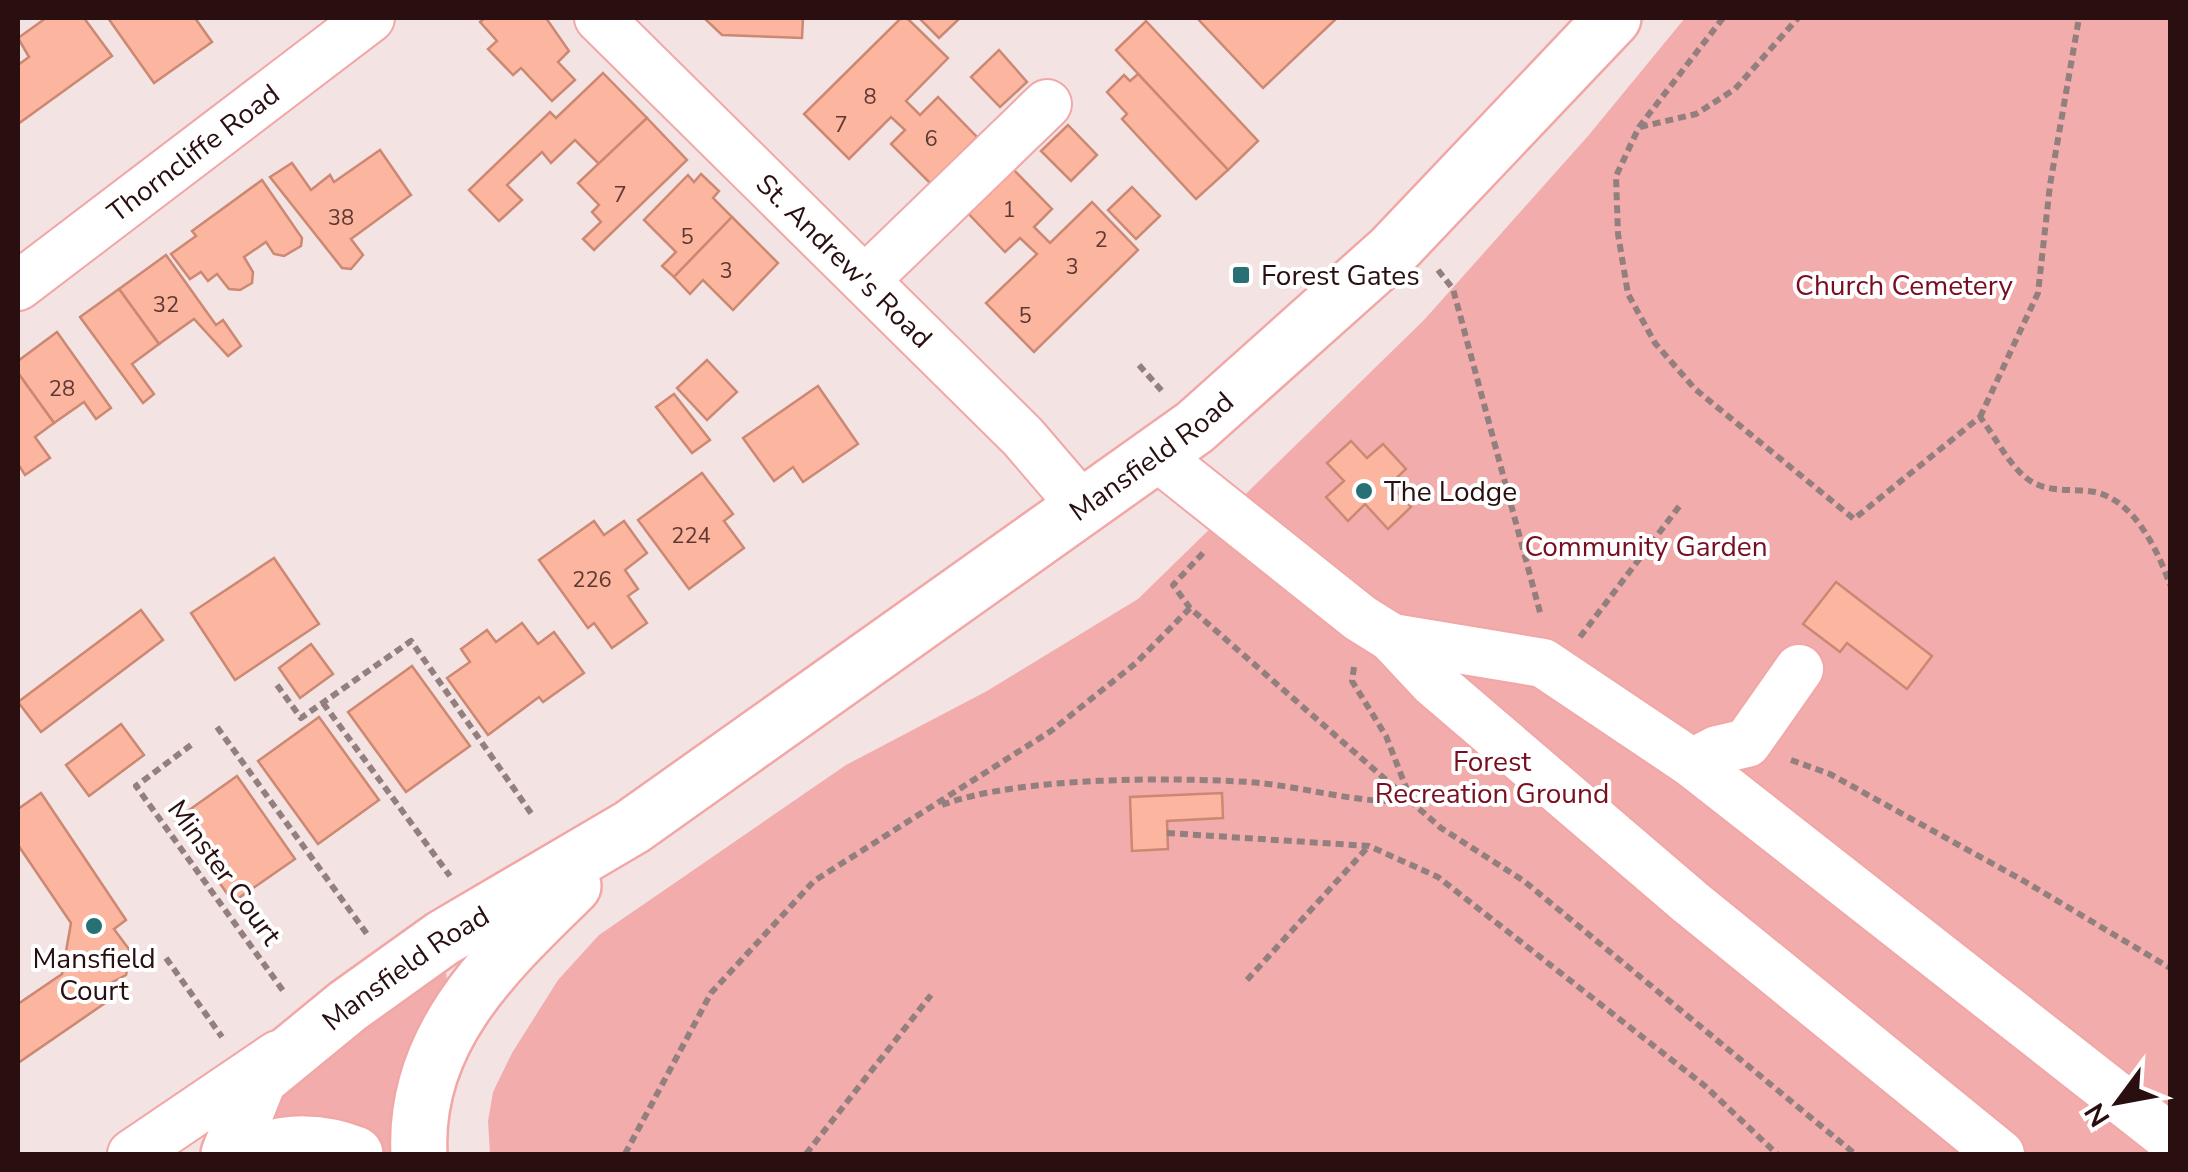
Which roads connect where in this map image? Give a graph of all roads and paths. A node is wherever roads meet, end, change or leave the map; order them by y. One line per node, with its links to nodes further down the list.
1 (370, 18): 11 (street, Thorncliffe Road)
2 (599, 18): 10 (street, St. Andrew's Road)
3 (1613, 18): 9 (highway, Mansfield Road)
4 (1723, 18): 8 (path)
5 (1798, 18): 8 (path)
6 (2079, 18): 12 (path)
7 (1047, 104): 10 (street)
8 (1639, 127): 12 (path)
9 (1410, 234): 13 (highway, Mansfield Road); 20 (path)
10 (865, 280): 15 (street, St. Andrew's Road)
11 (18, 286)
12 (1980, 418): 17 (path)
13 (1158, 457): 15 (highway, Mansfield Road); 16 (street)
14 (1681, 504): 20 (path)
15 (1084, 507): 31 (highway, Mansfield Road)
16 (1236, 520): 18 (path); 19 (street)
17 (2170, 585)
18 (1190, 608): 28 (path); 29 (path)
19 (1376, 628): 20 (street); 28 (path); 53 (street)
20 (1560, 652): 27 (street)
21 (1798, 670): 25 (street)
22 (277, 685): 23 (path)
23 (323, 703): 30 (path); 34 (path)
24 (217, 727): 35 (path)
25 (1747, 743): 27 (street); 37 (path)
26 (192, 746): 39 (path, Minster Court)
27 (1692, 763): 43 (street)
28 (1411, 801): 29 (path); 52 (path)
29 (929, 809): 49 (path)
30 (533, 816)
31 (632, 827): 41 (highway, Mansfield Road); 48 (highway, Mansfield Road)
32 (1167, 833): 33 (path)
33 (1369, 846): 38 (path); 51 (path)
34 (451, 877)
35 (368, 935)
36 (166, 958): 42 (path)
37 (2170, 968)
38 (1247, 980)
39 (284, 992)
40 (931, 995): 50 (path)
41 (348, 1006): 44 (street); 45 (highway, Mansfield Road)
42 (222, 1038)
43 (2170, 1138)
44 (132, 1154)
45 (229, 1154)
46 (254, 1154): 47 (highway)
47 (355, 1154)
48 (418, 1154)
49 (625, 1154)
50 (806, 1154)
51 (1778, 1154)
52 (1855, 1154)
53 (2000, 1154)

